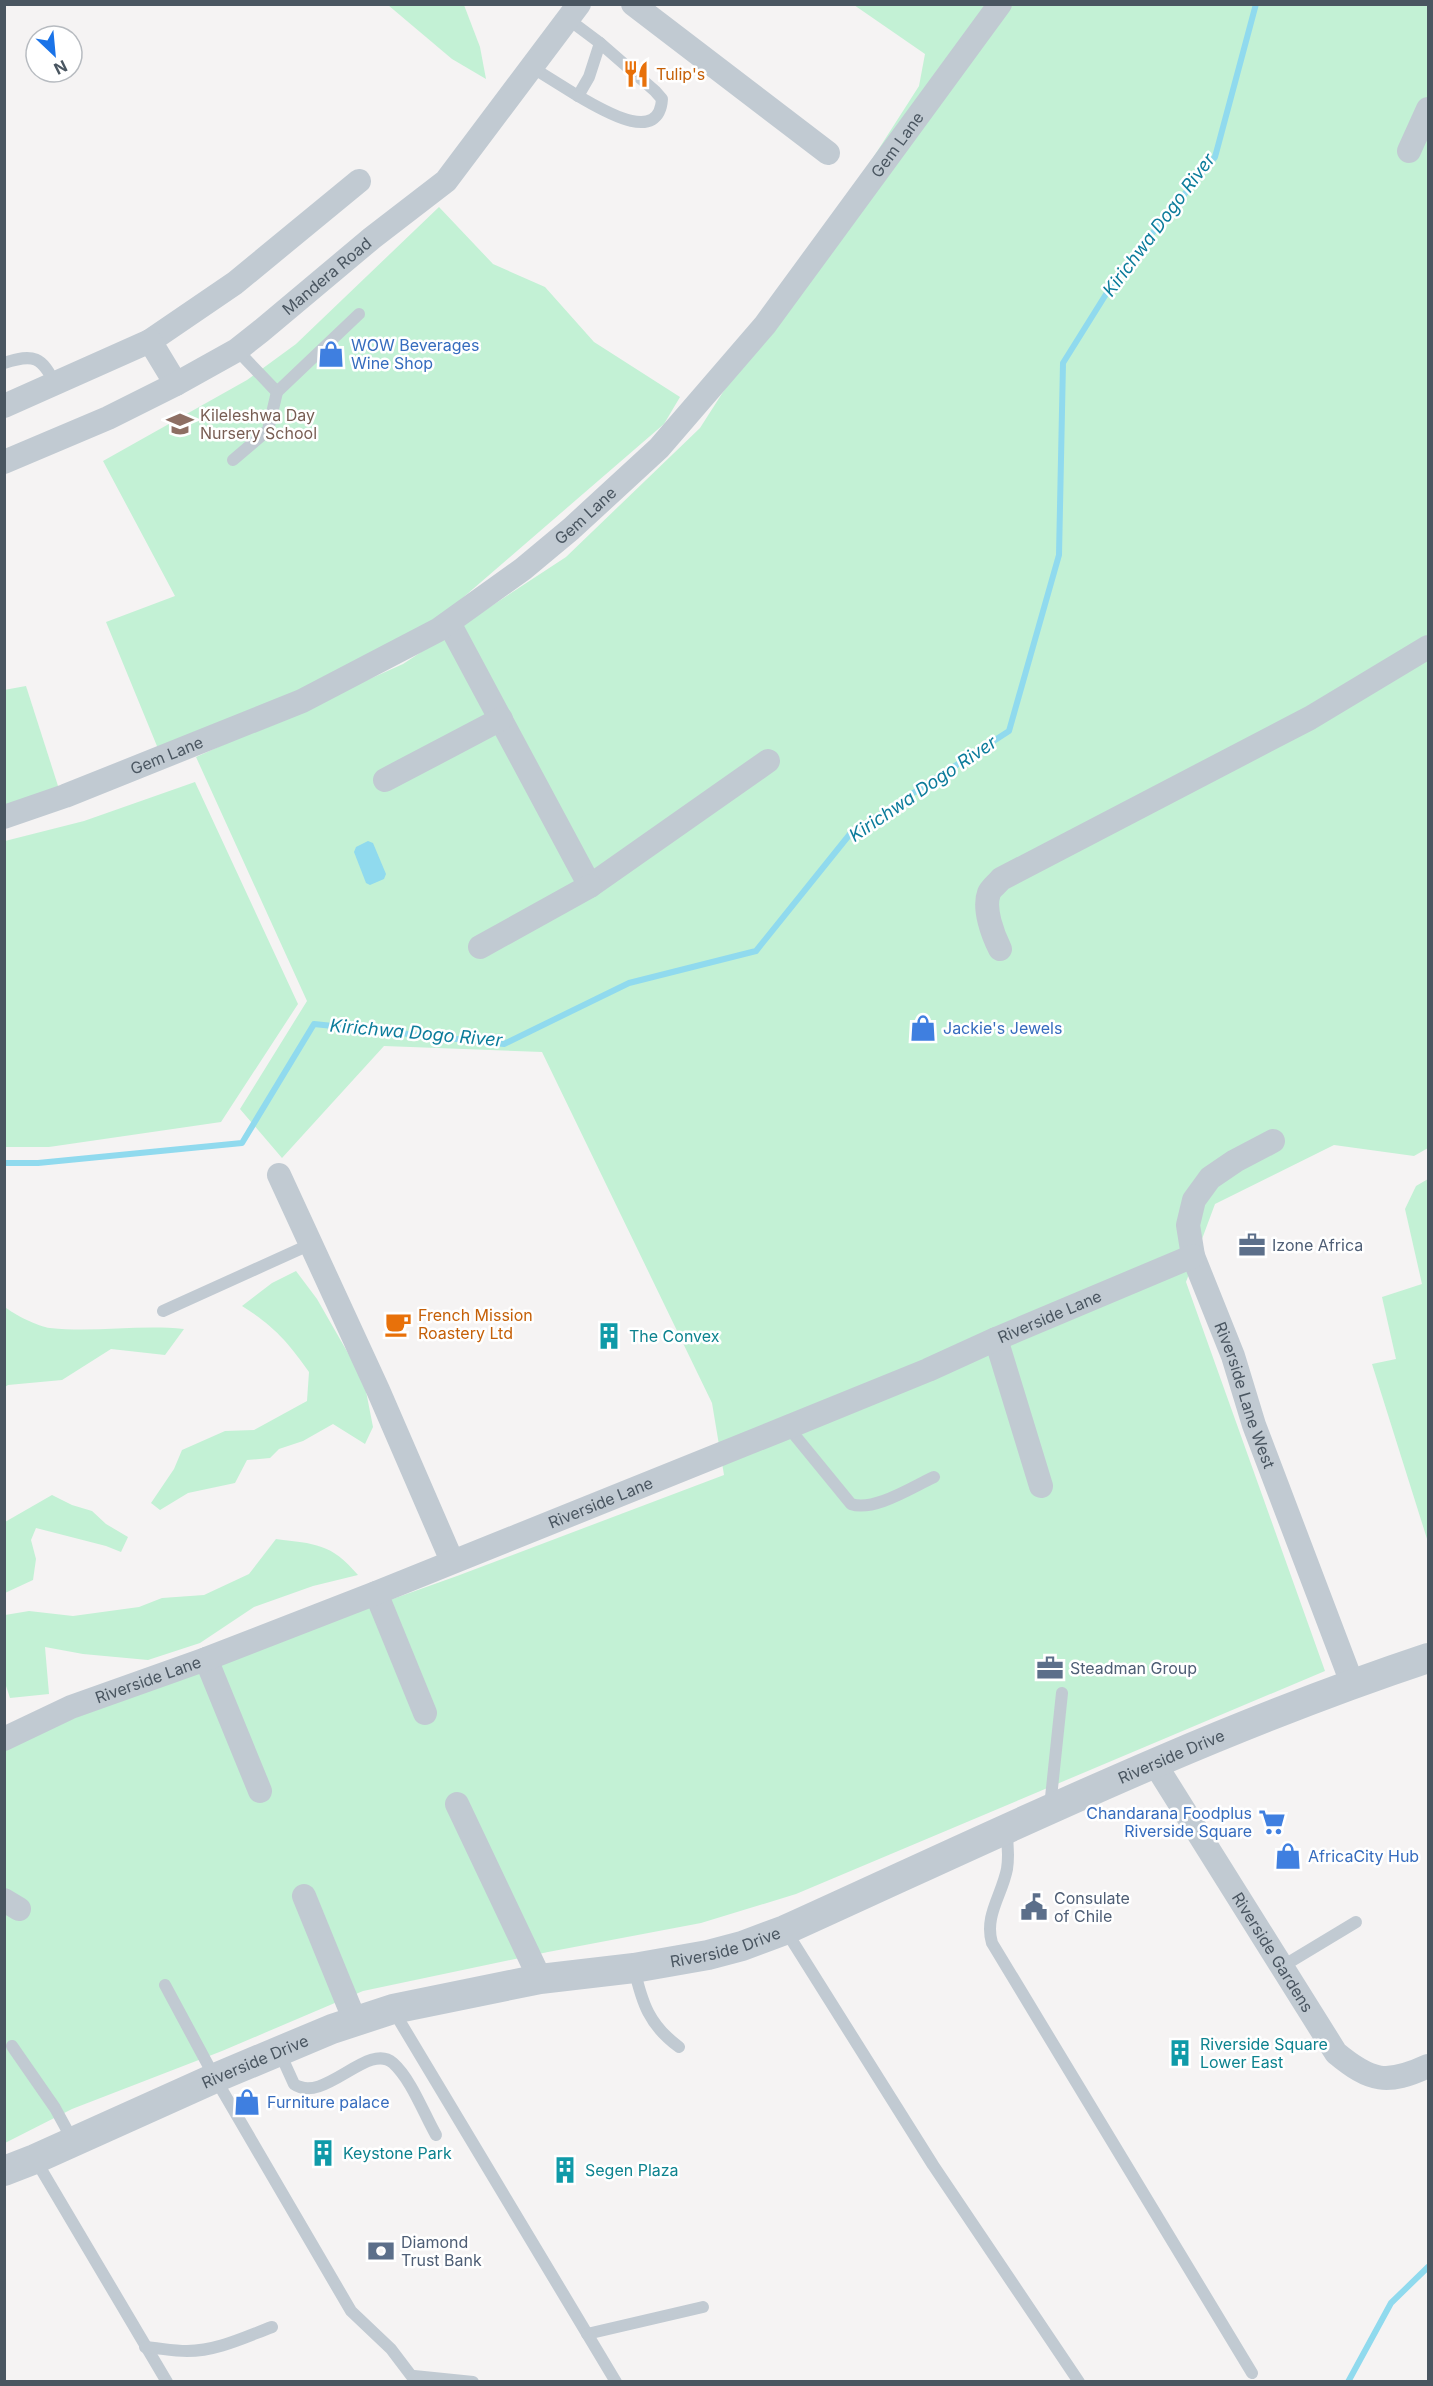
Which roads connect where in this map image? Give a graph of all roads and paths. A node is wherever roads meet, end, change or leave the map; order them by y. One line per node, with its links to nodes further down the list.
1 (999, 4): 21 (street, Gem Lane)
2 (639, 6): 9 (street)
3 (574, 12): 4 (lane); 5 (street, Mandera Road)
4 (600, 43): 6 (lane); 6 (lane)
5 (533, 68): 6 (lane); 13 (street, Mandera Road)
6 (578, 96)
7 (1428, 109): 8 (street)
8 (1409, 152)
9 (828, 153)
10 (359, 181): 12 (street)
11 (359, 314): 17 (lane)
12 (150, 341): 15 (street); 16 (street)
13 (237, 350): 16 (street, Mandera Road); 17 (lane)
14 (4, 363): 15 (lane)
15 (55, 384): 18 (street)
16 (176, 384): 20 (street, Mandera Road)
17 (277, 392): 19 (lane)
18 (4, 406)
19 (233, 460)
20 (4, 462)
21 (449, 623): 23 (street); 26 (street, Gem Lane)
22 (1428, 647): 29 (street)
23 (501, 719): 25 (street); 27 (street)
24 (768, 761): 27 (street)
25 (385, 780)
26 (4, 817)
27 (590, 886): 28 (street)
28 (480, 947)
29 (1000, 949)
30 (1274, 1140): 33 (street, Riverside Lane West)
31 (279, 1175): 32 (street)
32 (310, 1244): 34 (lane); 39 (street)
33 (1193, 1256): 35 (street, Riverside Lane); 43 (street, Riverside Lane West)
34 (163, 1311)
35 (996, 1339): 36 (street, Riverside Lane); 38 (street)
36 (788, 1427): 37 (lane); 39 (street, Riverside Lane)
37 (934, 1477)
38 (1041, 1486)
39 (452, 1561): 40 (street, Riverside Lane)
40 (376, 1593): 42 (street, Riverside Lane); 45 (street)
41 (1428, 1658): 43 (street, Riverside Drive)
42 (206, 1659): 46 (street, Riverside Lane); 48 (street)
43 (1352, 1683): 47 (street, Riverside Drive)
44 (1062, 1693): 50 (lane)
45 (425, 1713)
46 (5, 1737)
47 (1155, 1764): 50 (street, Riverside Drive); 55 (street, Riverside Gardens)
48 (260, 1791)
49 (457, 1804): 57 (street)
50 (1049, 1811): 51 (street, Riverside Drive)
51 (1006, 1831): 54 (street, Riverside Drive); 74 (lane)
52 (303, 1896): 60 (street)
53 (1356, 1922): 55 (lane)
54 (785, 1930): 56 (street, Riverside Drive); 79 (lane)
55 (1283, 1966): 64 (street, Riverside Gardens)
56 (634, 1968): 57 (street, Riverside Drive); 62 (lane)
57 (540, 1980): 59 (street, Riverside Drive)
58 (165, 1985): 65 (lane)
59 (393, 2008): 60 (street, Riverside Drive); 72 (lane)
60 (355, 2021): 63 (street, Riverside Drive)
61 (12, 2046): 67 (lane)
62 (679, 2047)
63 (279, 2051): 65 (street, Riverside Drive); 66 (lane)
64 (1428, 2066)
65 (214, 2078): 67 (street, Riverside Drive); 75 (lane)
66 (436, 2135)
67 (74, 2142): 68 (street, Riverside Drive)
68 (35, 2159): 69 (street, Riverside Drive); 73 (lane)
69 (4, 2171)
70 (703, 2307): 72 (lane)
71 (272, 2327): 73 (lane)
72 (587, 2334): 78 (lane)
73 (145, 2347): 76 (lane)
74 (1252, 2373)
75 (415, 2379): 77 (lane)
76 (167, 2382)
77 (473, 2382)
78 (616, 2382)
79 (1078, 2382)

